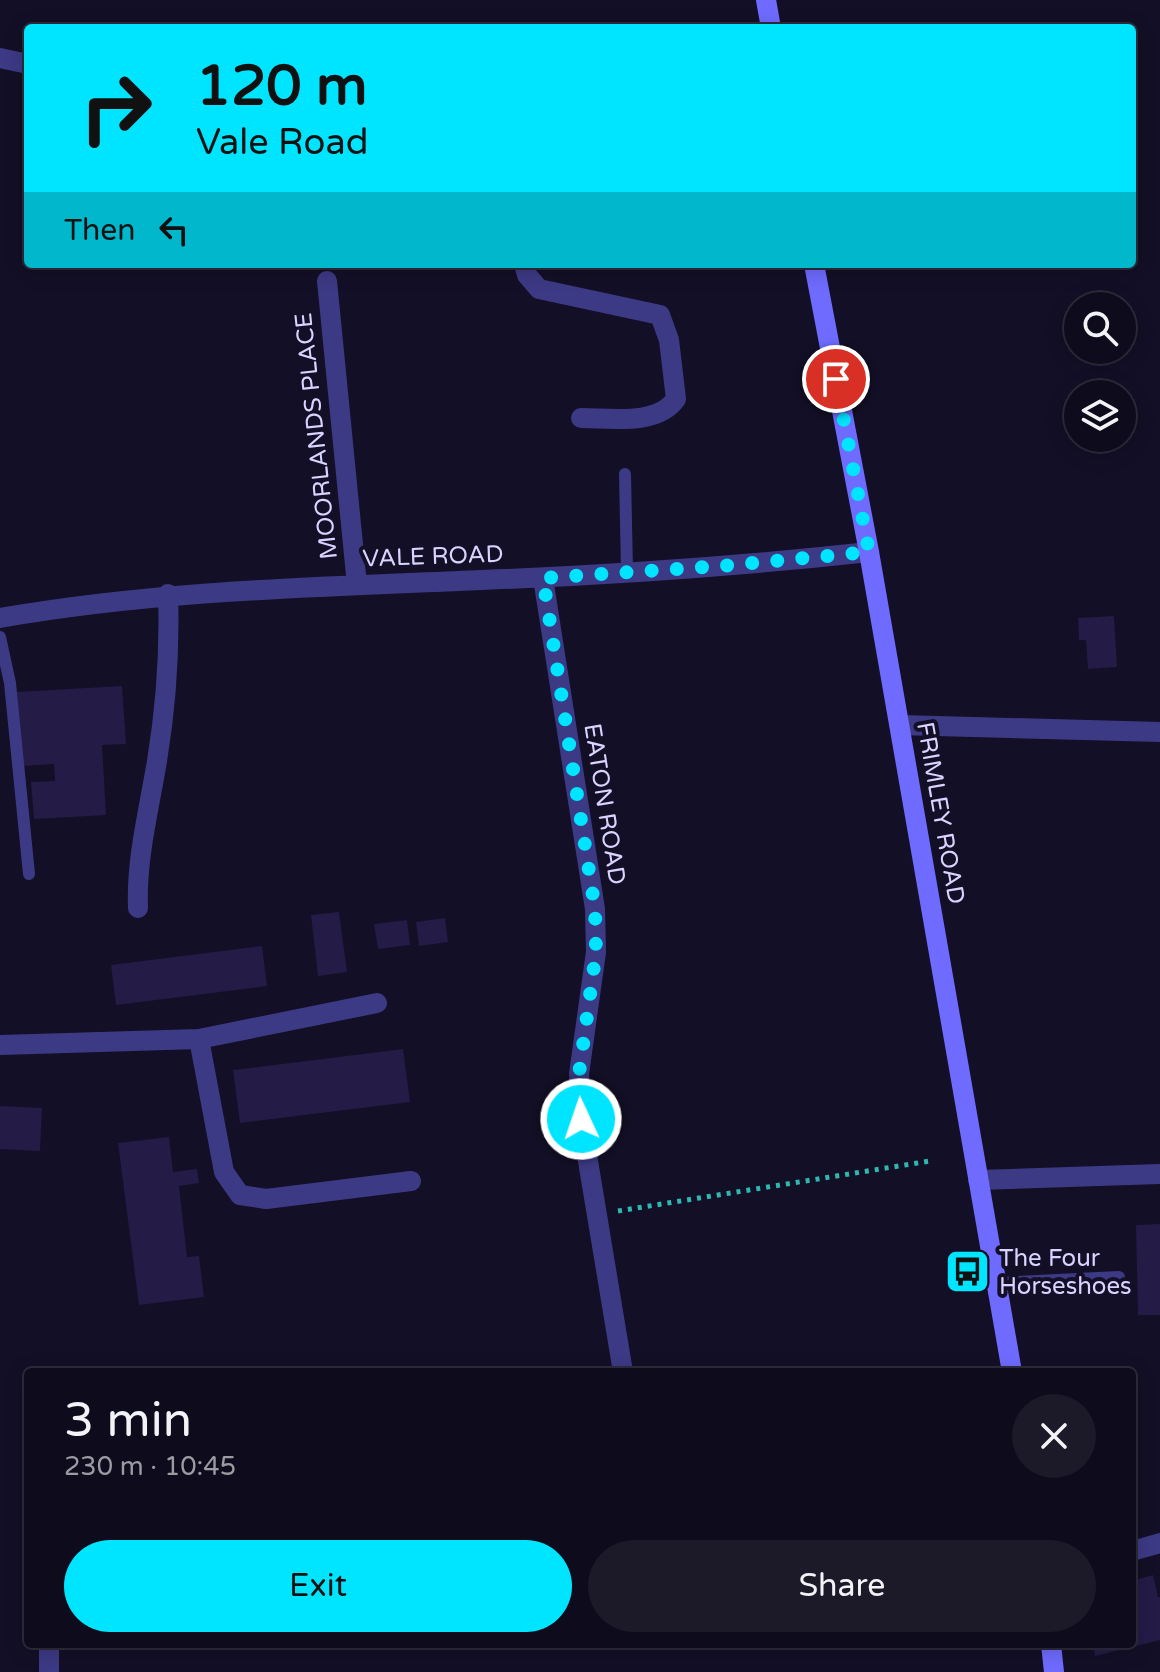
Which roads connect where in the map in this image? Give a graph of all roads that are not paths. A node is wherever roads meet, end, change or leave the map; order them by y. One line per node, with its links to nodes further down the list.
1 (766, 0): 2 (main road)
2 (770, 24)
3 (0, 58): 4 (street)
4 (24, 63)
5 (525, 268): 8 (street)
6 (815, 268): 10 (main road, FRIMLEY ROAD)
7 (327, 281): 13 (street, MOORLANDS PLACE)
8 (581, 418)
9 (625, 474): 11 (lane)
10 (869, 552): 11 (street, VALE ROAD); 17 (main road, FRIMLEY ROAD)
11 (627, 571): 12 (street, VALE ROAD)
12 (543, 578): 13 (street, VALE ROAD); 29 (street, EATON ROAD)
13 (357, 585): 14 (street, VALE ROAD)
14 (168, 594): 15 (street, VALE ROAD); 20 (street)
15 (0, 618)
16 (0, 637): 19 (lane)
17 (900, 725): 18 (street); 25 (main road, FRIMLEY ROAD)
18 (1160, 732)
19 (29, 874)
20 (138, 908)
21 (377, 1003): 22 (street)
22 (199, 1039): 23 (street); 26 (street)
23 (0, 1045)
24 (1160, 1174): 25 (street)
25 (978, 1180): 28 (main road, FRIMLEY ROAD)
26 (411, 1181)
27 (1119, 1277): 28 (lane)
28 (996, 1283): 30 (main road, FRIMLEY ROAD)
29 (622, 1368)
30 (1011, 1368)
31 (1160, 1543): 32 (street)
32 (1136, 1550)
33 (49, 1648): 35 (street)
34 (1051, 1648): 36 (main road)
35 (49, 1672)
36 (1054, 1672)

